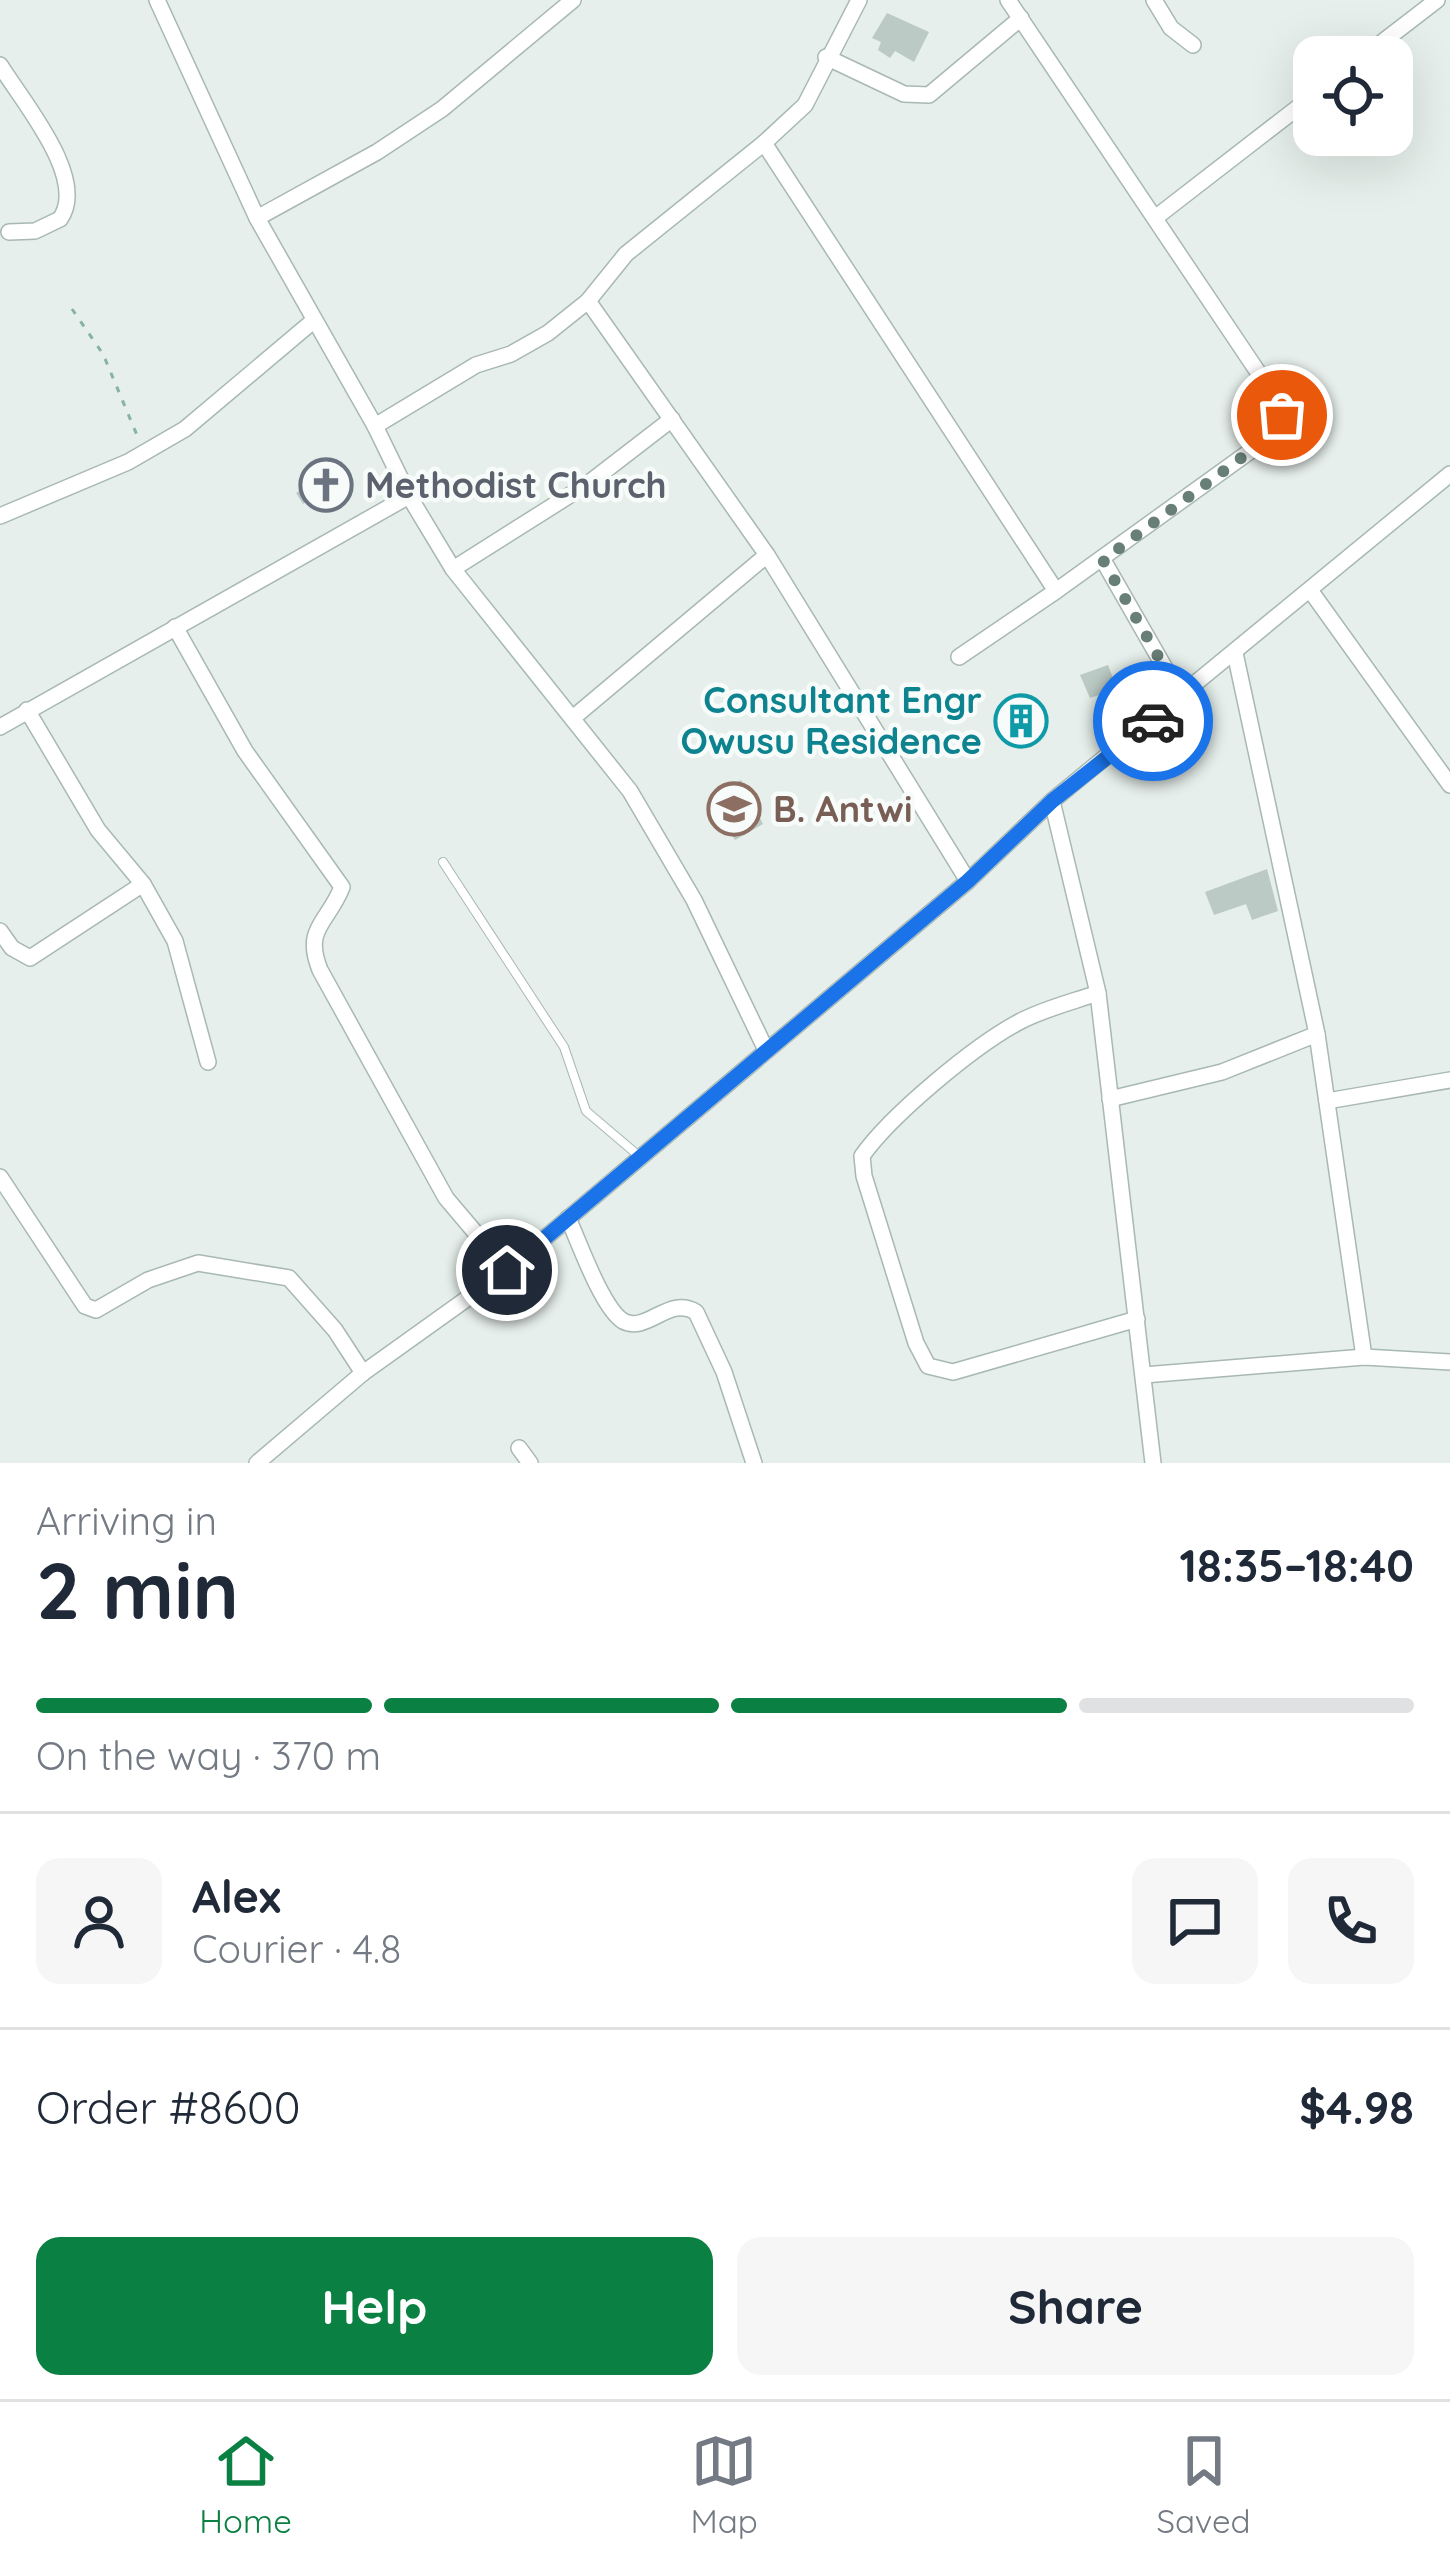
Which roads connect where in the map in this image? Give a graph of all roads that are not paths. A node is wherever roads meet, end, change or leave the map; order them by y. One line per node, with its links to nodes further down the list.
1 (157, 0): 14 (street)
2 (572, 0): 14 (street)
3 (859, 0): 10 (street)
4 (1008, 0): 7 (street)
5 (1154, 0): 9 (street)
6 (1437, 0): 8 (street)
7 (1021, 18): 10 (street); 15 (street)
8 (1390, 36)
9 (1193, 45)
10 (826, 57): 13 (street)
11 (0, 65): 16 (street)
12 (1293, 111): 15 (street)
13 (764, 143): 17 (street); 28 (street)
14 (256, 218): 18 (street)
15 (1155, 218): 25 (street)
16 (9, 232)
17 (588, 301): 19 (street); 20 (street)
18 (312, 322): 20 (street); 23 (street)
19 (672, 419): 24 (street); 26 (street)
20 (375, 426): 22 (street)
21 (1450, 474): 27 (street)
22 (409, 496): 26 (street); 29 (street)
23 (0, 516)
24 (767, 555): 34 (street); 39 (street)
25 (1103, 560): 28 (street); 32 (street)
26 (452, 569): 34 (street)
27 (1310, 590): 30 (street); 36 (street)
28 (1056, 591): 31 (street)
29 (175, 627): 33 (street); 52 (street)
30 (1234, 653): 32 (street); 43 (street)
31 (958, 658)
32 (1182, 698): 37 (street)
33 (27, 710): 35 (street); 40 (street)
34 (574, 717): 44 (street)
35 (0, 727)
36 (1450, 785)
37 (1052, 801): 39 (street); 42 (street)
38 (443, 862): 49 (lane)
39 (968, 881): 44 (street)
40 (143, 884): 41 (street); 45 (street)
41 (0, 931)
42 (1098, 993): 47 (street); 53 (street)
43 (1317, 1034): 47 (street); 48 (street)
44 (766, 1050): 49 (street)
45 (208, 1062)
46 (1450, 1080): 48 (street)
47 (1110, 1099): 53 (street)
48 (1327, 1101): 54 (street)
49 (640, 1156): 51 (street)
50 (0, 1177): 56 (street)
51 (568, 1218): 52 (street); 61 (street)
52 (507, 1270): 56 (street)
53 (1137, 1319): 57 (street)
54 (1364, 1357): 55 (street); 57 (street)
55 (1450, 1362)
56 (363, 1373): 59 (street)
57 (1144, 1375): 62 (street)
58 (518, 1448): 60 (street)
59 (257, 1463)
60 (530, 1463)
61 (754, 1463)
62 (1153, 1463)

